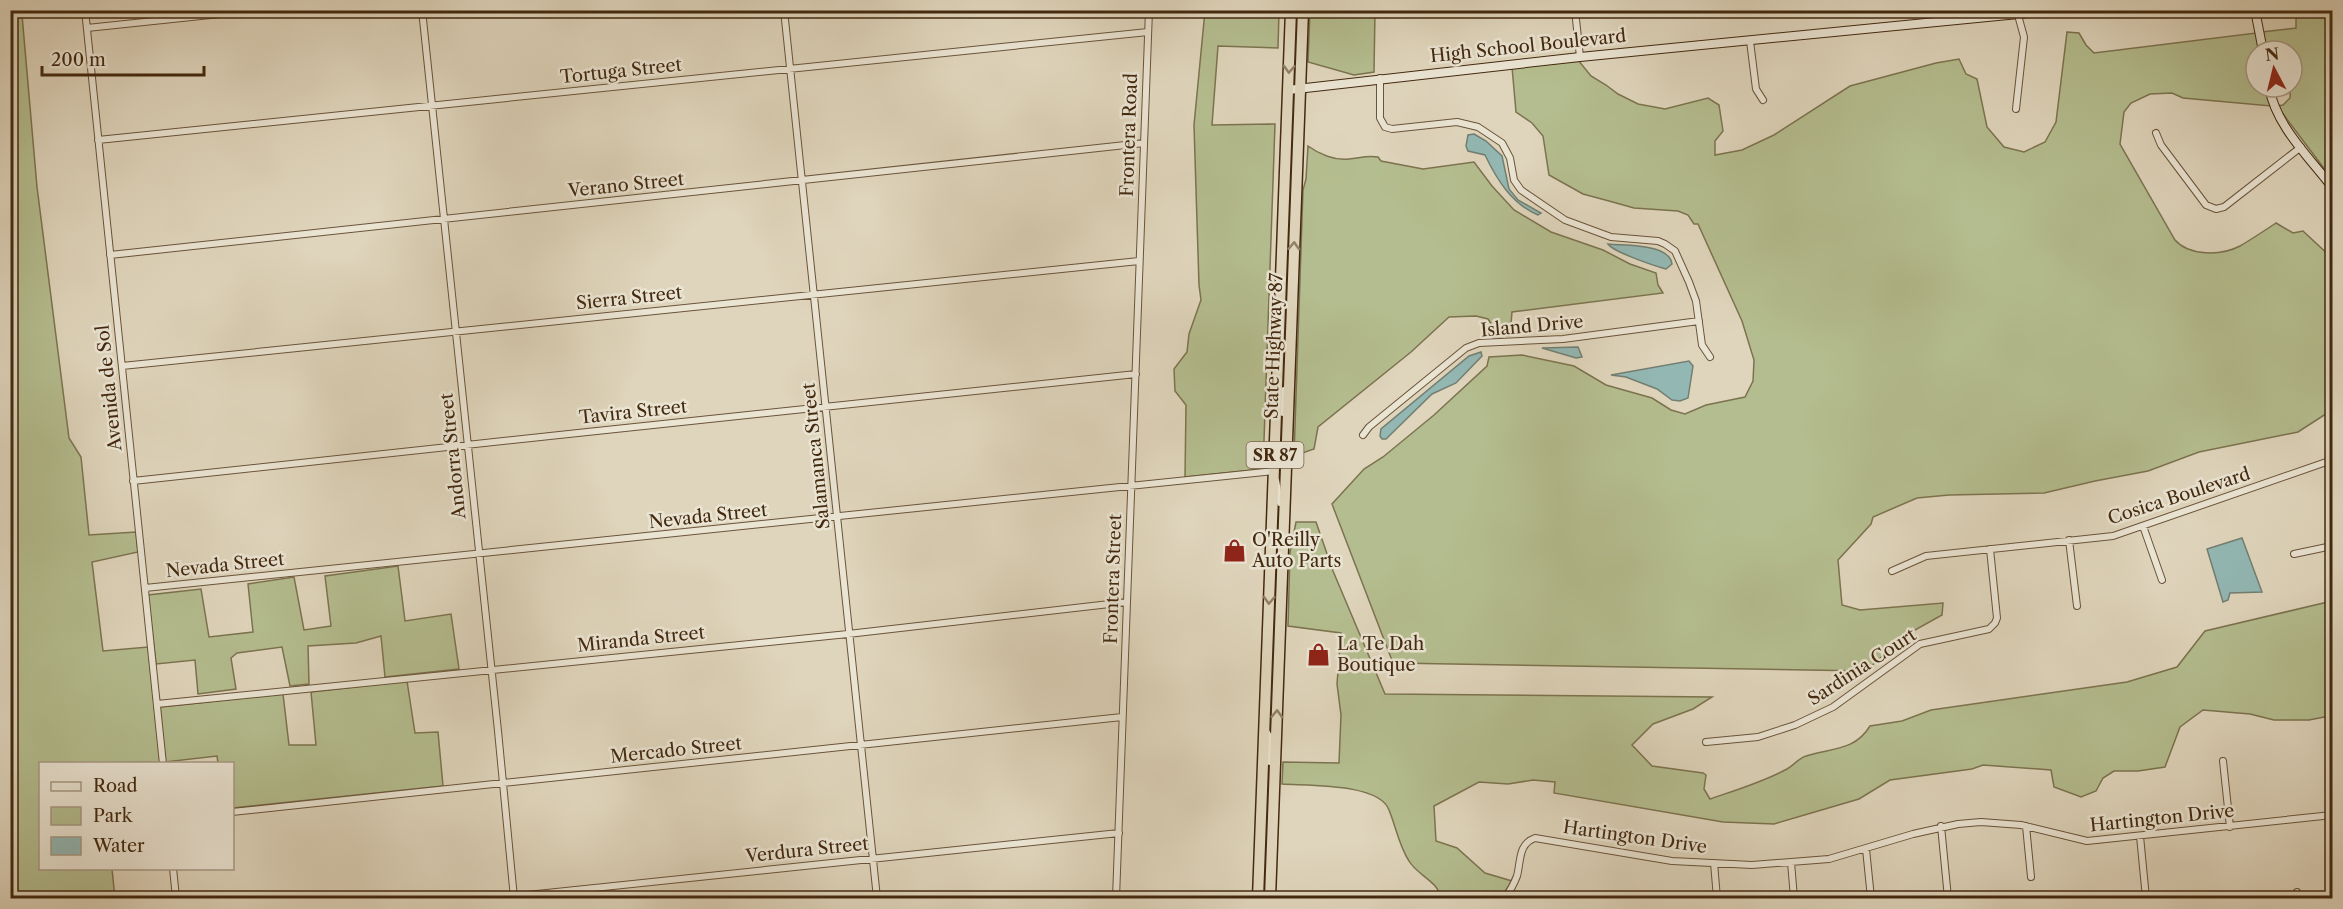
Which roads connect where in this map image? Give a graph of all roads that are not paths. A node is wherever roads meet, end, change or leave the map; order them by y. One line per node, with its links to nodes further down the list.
1 (85, 10): 12 (street, Avenida de Sol)
2 (258, 10): 12 (street)
3 (422, 10): 23 (street, Andorra Street)
4 (784, 10): 17 (street, Salamanca Street)
5 (1149, 10): 13 (street, Frontera Road)
6 (1291, 10): 20 (highway, SR 87, one-way to 20)
7 (1303, 10): 19 (highway, State Highway 87 / SR 87)
8 (1575, 10): 16 (street)
9 (2058, 10): 11 (street, High School Boulevard)
10 (2255, 10): 14 (street)
11 (2018, 15): 15 (street, High School Boulevard); 24 (street)
12 (87, 28): 26 (street, Avenida de Sol)
13 (1148, 32): 17 (street, Tortuga Street); 27 (street, Frontera Road)
14 (2261, 39)
15 (1750, 41): 16 (street, High School Boulevard); 22 (street)
16 (1580, 57): 18 (street, High School Boulevard)
17 (790, 69): 23 (street, Tortuga Street); 29 (street, Salamanca Street)
18 (1380, 78): 19 (street, High School Boulevard); 35 (street)
19 (1300, 89): 20 (street, High School Boulevard); 37 (highway, State Highway 87 / SR 87, one-way to 19)
20 (1288, 90): 45 (highway, SR 87)
21 (2273, 99): 28 (street)
22 (1763, 100)
23 (433, 106): 26 (street, Tortuga Street); 31 (street, Andorra Street)
24 (2016, 109)
25 (2156, 134): 28 (street)
26 (98, 140): 32 (street, Avenida de Sol)
27 (1144, 143): 29 (street, Verano Street); 33 (street, Frontera Road)
28 (2301, 147): 30 (street)
29 (802, 181): 31 (street, Verano Street); 34 (street, Salamanca Street)
30 (2332, 187)
31 (444, 219): 32 (street, Verano Street); 36 (street, Andorra Street)
32 (110, 255): 39 (street, Avenida de Sol)
33 (1139, 261): 34 (street, Sierra Street); 40 (street, Frontera Street)
34 (813, 295): 36 (street, Sierra Street); 41 (street, Salamanca Street)
35 (1699, 321): 38 (street); 42 (street, Island Drive)
36 (456, 330): 39 (street, Sierra Street); 43 (street, Andorra Street)
37 (1291, 330): 45 (street); 58 (highway, State Highway 87 / SR 87)
38 (1710, 357)
39 (122, 366): 46 (street, Avenida de Sol)
40 (1136, 374): 41 (street, Tavira Street); 47 (street, Frontera Street)
41 (827, 408): 43 (street, Tavira Street); 48 (street, Salamanca Street)
42 (1363, 435)
43 (467, 443): 46 (street, Tavira Street); 54 (street, Andorra Street)
44 (2332, 460): 49 (street, Cosica Boulevard)
45 (1274, 471): 47 (street, Nevada Street); 58 (street); 65 (highway, SR 87, one-way to 65)
46 (133, 481): 57 (street, Avenida de Sol)
47 (1132, 487): 48 (street, Nevada Street); 59 (street, Frontera Street)
48 (837, 518): 54 (street, Nevada Street); 61 (street, Salamanca Street)
49 (2143, 526): 50 (street, Cosica Boulevard); 56 (street)
50 (2070, 540): 52 (street, Cosica Boulevard); 60 (street)
51 (2332, 546): 53 (street)
52 (1990, 549): 55 (street, Cosica Boulevard); 66 (street, Sardinia Court)
53 (2294, 554)
54 (479, 555): 57 (street, Nevada Street); 62 (street, Andorra Street)
55 (1892, 571)
56 (2162, 580)
57 (145, 588): 63 (street, Avenida de Sol)
58 (1281, 590): 78 (highway, State Highway 87 / SR 87, one-way to 58)
59 (1127, 602): 61 (street, Miranda Street); 64 (street, Frontera Street)
60 (2077, 606)
61 (848, 634): 62 (street, Miranda Street); 67 (street, Salamanca Street)
62 (491, 669): 63 (street, Miranda Street); 70 (street, Andorra Street)
63 (157, 704): 69 (street, Avenida de Sol)
64 (1122, 717): 67 (street, Mercado Street); 76 (street, Frontera Street)
65 (1264, 729): 78 (street); 90 (highway, SR 87)
66 (1706, 742)
67 (861, 746): 70 (street, Mercado Street); 80 (street, Salamanca Street)
68 (2223, 761): 75 (street)
69 (163, 762)
70 (503, 783): 71 (street, Mercado Street); 87 (street, Andorra Street)
71 (234, 812)
72 (2332, 815): 75 (street, Hartington Drive)
73 (1941, 826): 74 (street, Hartington Drive); 79 (street, Hartington Drive); 96 (street)
74 (2026, 826): 77 (street, Hartington Drive); 84 (street)
75 (2230, 826): 77 (street, Hartington Drive)
76 (1119, 832): 80 (street, Verdura Street); 89 (street, Frontera Street)
77 (2140, 836): 97 (street)
78 (1272, 837): 91 (highway, State Highway 87 / SR 87)
79 (1866, 849): 81 (street, Hartington Drive); 95 (street)
80 (872, 858): 87 (street, Verdura Street); 88 (street, Salamanca Street)
81 (1791, 862): 82 (street, Hartington Drive); 94 (street)
82 (1714, 863): 92 (street, Hartington Drive); 93 (street)
83 (173, 870): 85 (street)
84 (2031, 877)
85 (176, 898)
86 (498, 898): 87 (street, Verdura Street)
87 (514, 898)
88 (877, 898)
89 (1116, 898)
90 (1260, 898)
91 (1270, 898)
92 (1505, 898)
93 (1717, 898)
94 (1794, 898)
95 (1871, 898)
96 (1948, 898)
97 (2146, 898)

